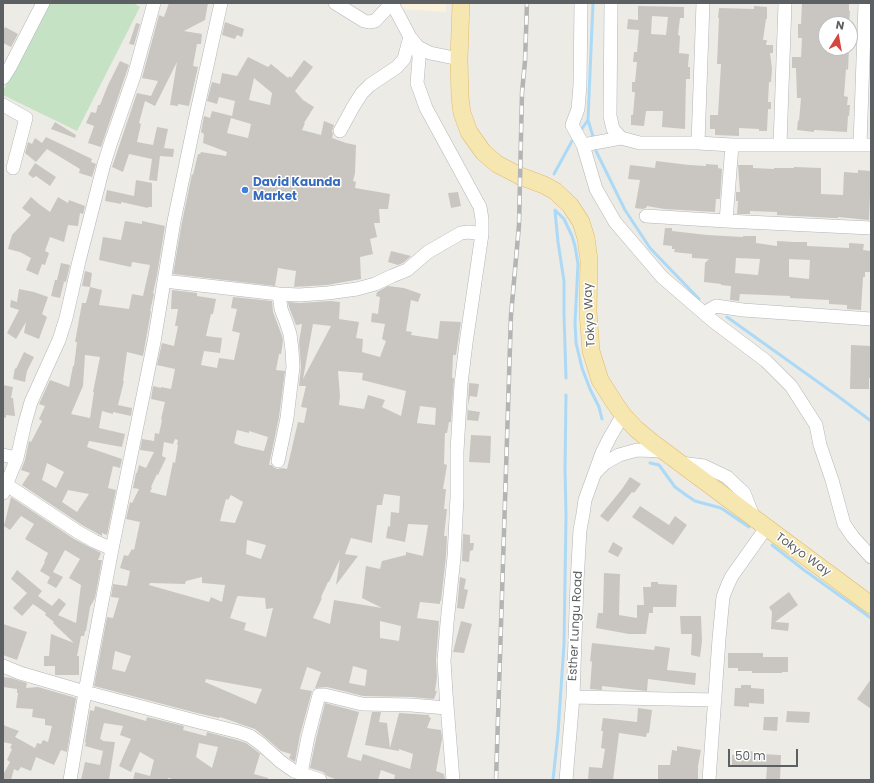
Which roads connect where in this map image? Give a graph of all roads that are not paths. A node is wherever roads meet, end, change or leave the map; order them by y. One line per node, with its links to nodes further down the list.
1 (43, 3): 14 (street)
2 (154, 3): 35 (street)
3 (221, 3): 28 (street)
4 (335, 3): 5 (street)
5 (392, 3): 12 (street)
6 (462, 3): 13 (main road, Tokyo Way)
7 (582, 3): 19 (street)
8 (611, 3): 17 (street)
9 (704, 3): 18 (street)
10 (785, 3): 21 (street)
11 (865, 3): 22 (street)
12 (414, 42): 13 (street); 16 (street); 27 (street)
13 (459, 59): 32 (main road, Tokyo Way)
14 (3, 78)
15 (3, 105): 23 (street)
16 (340, 131)
17 (622, 138): 18 (street); 19 (street)
18 (698, 143): 20 (street)
19 (583, 145): 30 (street)
20 (732, 145): 21 (street); 25 (street)
21 (780, 145): 22 (street)
22 (865, 145)
23 (14, 168)
24 (646, 216): 25 (street)
25 (726, 221): 26 (street)
26 (871, 228)
27 (482, 234): 29 (street); 47 (street)
28 (164, 281): 29 (street); 40 (street)
29 (279, 294): 36 (street)
30 (704, 313): 31 (street); 41 (street)
31 (871, 319)
32 (623, 415): 33 (main road, Tokyo Way); 37 (street, Esther Lungu Road)
33 (664, 451): 37 (street); 39 (main road, Tokyo Way)
34 (3, 454): 35 (street)
35 (17, 458): 38 (street)
36 (278, 461)
37 (594, 473): 45 (street, Esther Lungu Road)
38 (5, 489): 40 (street)
39 (760, 523): 42 (main road, Tokyo Way); 46 (street)
40 (112, 549): 44 (street)
41 (871, 557)
42 (871, 605)
43 (3, 666): 44 (street)
44 (85, 692): 48 (street); 49 (street)
45 (573, 697): 46 (street); 52 (street, Esther Lungu Road)
46 (715, 700): 53 (street)
47 (447, 708): 48 (street); 51 (street)
48 (302, 774): 50 (street)
49 (70, 780)
50 (320, 780)
51 (453, 780)
52 (566, 780)
53 (709, 780)

